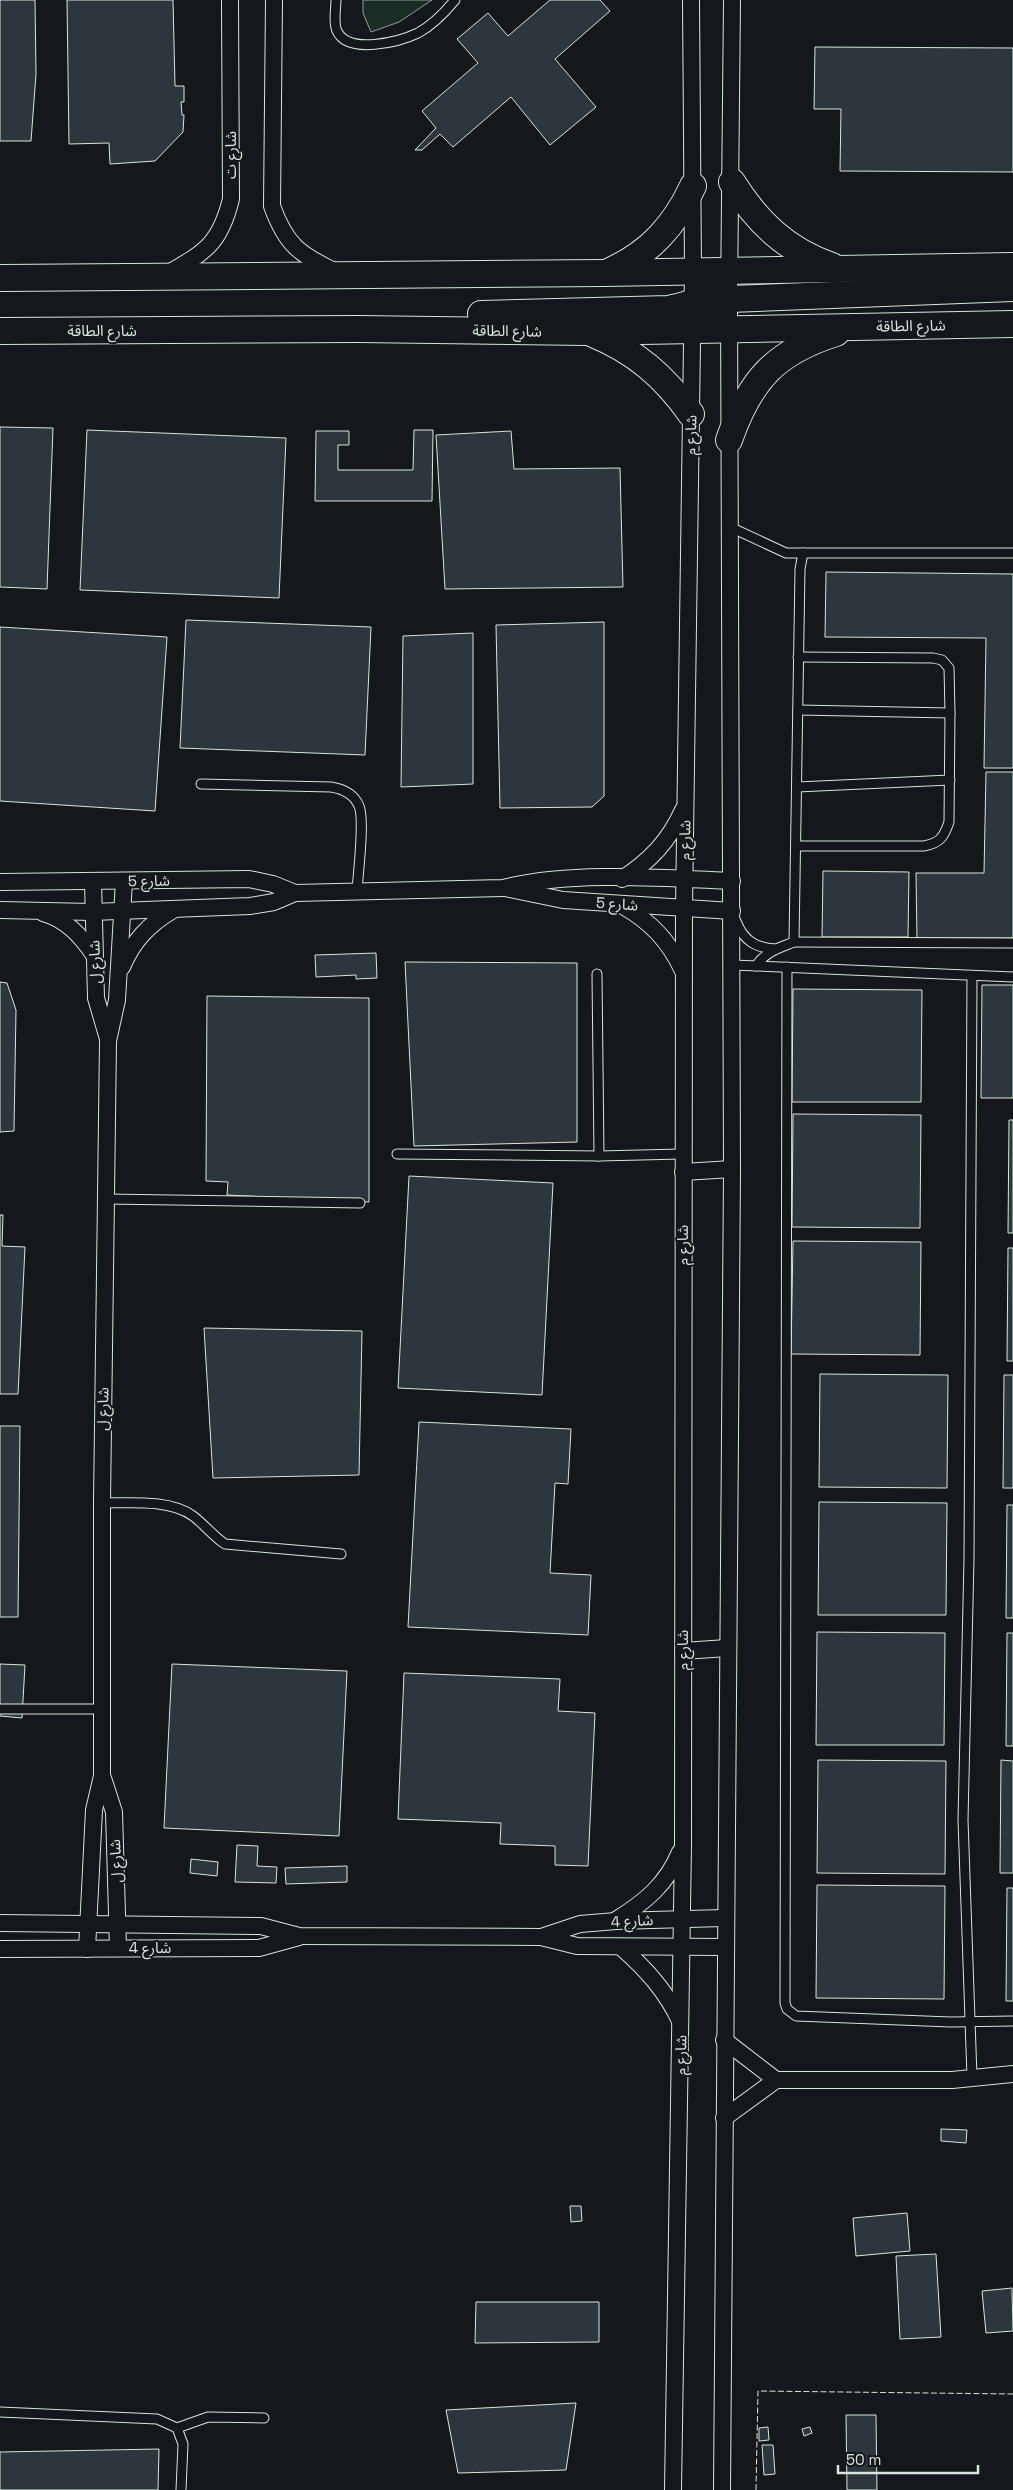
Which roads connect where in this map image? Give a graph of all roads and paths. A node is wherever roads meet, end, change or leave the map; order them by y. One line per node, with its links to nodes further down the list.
1 (230, 0): 15 (street, شارع ت)
2 (274, 0): 14 (street)
3 (336, 0): 4 (lane)
4 (456, 0)
5 (691, 0): 8 (street, شارع م)
6 (732, 0): 7 (street)
7 (732, 182): 10 (main road); 12 (street)
8 (693, 186): 11 (street, شارع م); 13 (main road)
9 (1013, 266): 10 (main road)
10 (842, 270): 12 (main road)
11 (693, 271): 12 (main road); 13 (main road); 19 (street, شارع م)
12 (729, 271): 18 (street); 19 (main road)
13 (604, 273): 14 (main road)
14 (342, 275): 15 (main road)
15 (161, 277): 16 (main road)
16 (0, 278)
17 (1013, 288): 18 (main road)
18 (729, 299): 19 (main road); 22 (street)
19 (692, 317): 22 (main road, شارع الطاقة); 23 (main road); 25 (main road, شارع الطاقة); 26 (street, شارع م)
20 (1013, 324): 21 (main road, شارع الطاقة)
21 (858, 326): 22 (main road, شارع الطاقة); 27 (main road)
22 (730, 328): 27 (street)
23 (358, 329): 24 (main road, شارع الطاقة); 25 (main road, شارع الطاقة)
24 (0, 331)
25 (587, 332): 26 (main road)
26 (691, 414): 37 (street, شارع م)
27 (729, 440): 28 (street)
28 (730, 527): 29 (lane); 43 (street)
29 (803, 553): 30 (lane); 31 (lane)
30 (1013, 553)
31 (798, 657): 32 (lane); 33 (lane)
32 (798, 710): 33 (lane); 36 (lane)
33 (950, 713): 34 (lane)
34 (950, 780): 36 (lane); 38 (lane)
35 (201, 784): 46 (lane)
36 (796, 788): 38 (lane)
37 (685, 804): 39 (street); 40 (street, شارع م)
38 (796, 846): 56 (lane)
39 (622, 879): 40 (street, شارع 5); 45 (street, شارع 5)
40 (684, 879): 43 (street, شارع 5); 50 (street, شارع م)
41 (93, 881): 42 (street, شارع 5); 44 (street, شارع 5); 55 (street, شارع ل)
42 (124, 881): 47 (street, شارع 5); 53 (street, شارع ل)
43 (732, 881): 54 (street)
44 (0, 882)
45 (503, 888): 46 (street, شارع 5); 48 (street, شارع 5)
46 (357, 892): 47 (street, شارع 5)
47 (296, 893): 49 (street, شارع 5)
48 (621, 904): 50 (street, شارع 5); 65 (street)
49 (176, 908): 53 (street, شارع 5); 63 (street)
50 (684, 908): 54 (street, شارع 5); 65 (street, شارع م)
51 (0, 910): 52 (street, شارع 5)
52 (28, 910): 55 (street, شارع 5); 59 (street)
53 (122, 911): 55 (street, شارع 5); 63 (street, شارع ل)
54 (732, 911): 58 (lane); 60 (street)
55 (92, 912): 59 (street, شارع ل)
56 (794, 942): 57 (lane); 58 (lane)
57 (1013, 943)
58 (776, 949): 61 (lane)
59 (94, 956): 68 (street, شارع ل)
60 (732, 965): 61 (lane); 72 (street)
61 (756, 966): 62 (lane)
62 (787, 967): 66 (lane); 98 (lane)
63 (120, 971): 68 (street, شارع ل)
64 (597, 974): 71 (lane)
65 (685, 974): 70 (street, شارع م)
66 (972, 977): 67 (lane); 98 (lane)
67 (1013, 977)
68 (108, 1041): 74 (street, شارع ل)
69 (397, 1154): 71 (lane)
70 (682, 1154): 71 (lane); 73 (street, شارع م)
71 (599, 1156)
72 (732, 1169): 73 (street); 78 (street)
73 (683, 1172): 79 (street, شارع م)
74 (106, 1199): 75 (lane); 76 (street, شارع ل)
75 (360, 1203)
76 (102, 1502): 77 (lane); 81 (street, شارع ل)
77 (341, 1554)
78 (727, 1648): 79 (street); 85 (street)
79 (683, 1651): 83 (street, شارع م)
80 (0, 1709): 81 (lane)
81 (102, 1709): 82 (street, شارع ل)
82 (102, 1776): 87 (street, شارع ل); 89 (street, شارع ل)
83 (683, 1845): 84 (street, شارع م); 86 (street)
84 (680, 1918): 85 (street, شارع 4); 86 (street, شارع 4); 95 (street, شارع م)
85 (724, 1918): 93 (street)
86 (616, 1921): 91 (street, شارع 4)
87 (88, 1922): 88 (street, شارع 4); 89 (street, شارع 4); 97 (street, شارع ل)
88 (0, 1923)
89 (119, 1923): 90 (street, شارع 4); 94 (street, شارع ل)
90 (299, 1936): 91 (street, شارع 4); 94 (street, شارع 4)
91 (541, 1937): 92 (street, شارع 4)
92 (621, 1947): 95 (street, شارع 4); 100 (street)
93 (724, 1947): 95 (street, شارع 4); 101 (street)
94 (118, 1948): 97 (street, شارع 4)
95 (681, 1948): 100 (street, شارع م)
96 (0, 1949): 97 (street, شارع 4)
97 (86, 1949)
98 (970, 2021): 99 (lane); 103 (lane)
99 (1013, 2022)
100 (682, 2024): 110 (street, شارع م)
101 (724, 2040): 104 (street); 105 (street)
102 (1013, 2074): 103 (street)
103 (972, 2077): 104 (street)
104 (776, 2080): 105 (street)
105 (724, 2118): 111 (street)
106 (0, 2412): 108 (lane)
107 (264, 2418): 108 (lane)
108 (177, 2428): 109 (lane)
109 (181, 2490)
110 (673, 2490)
111 (722, 2490)

